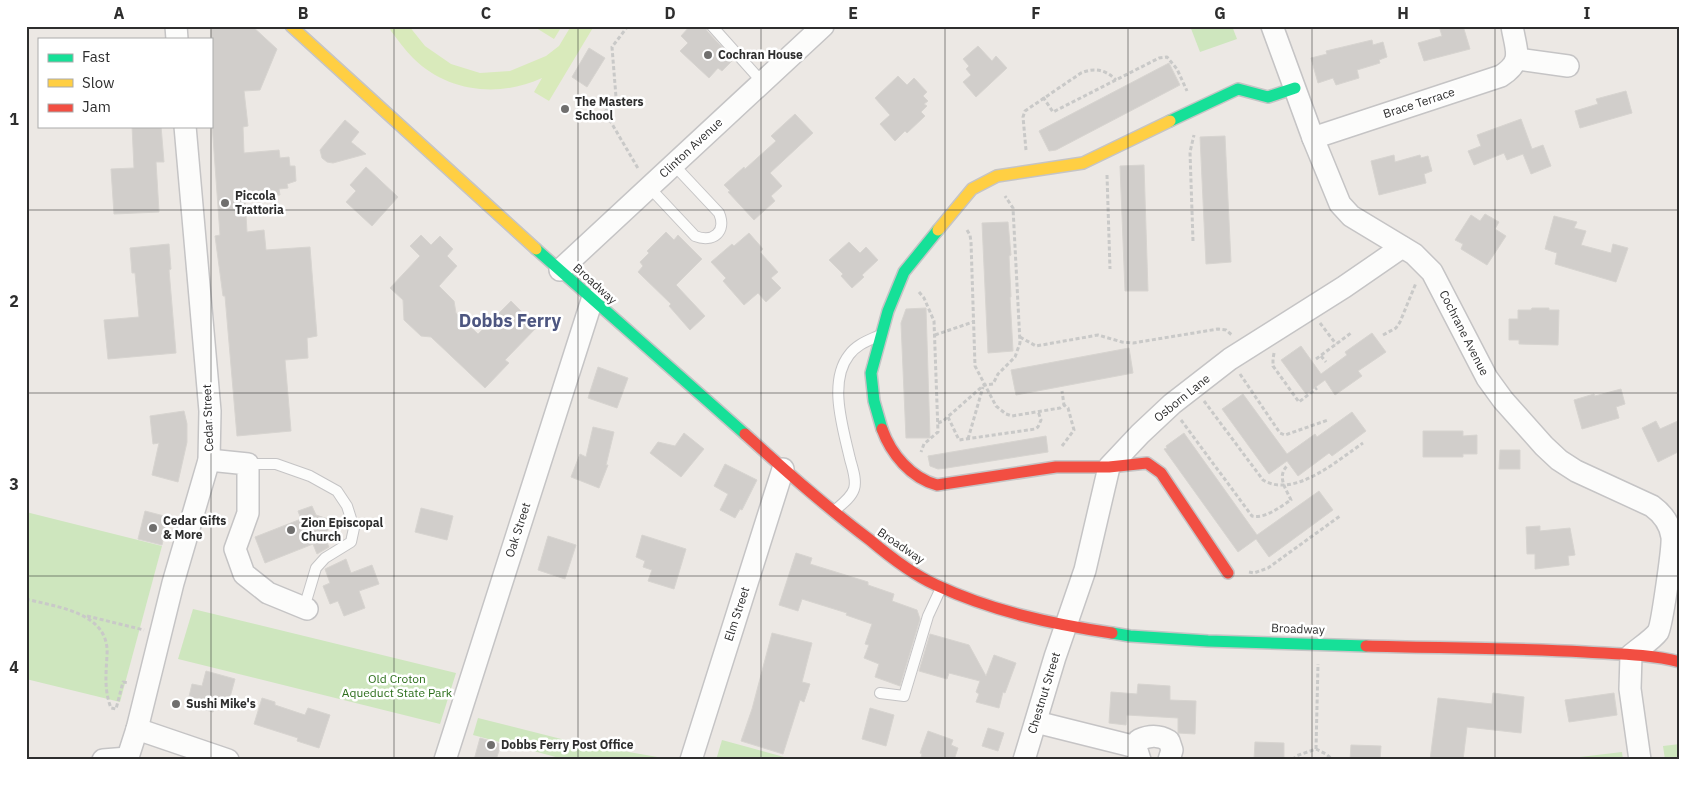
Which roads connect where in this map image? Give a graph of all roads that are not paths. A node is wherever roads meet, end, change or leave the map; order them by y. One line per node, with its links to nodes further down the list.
1 (291, 26): 15 (main road, Broadway)
2 (712, 26): 8 (lane)
3 (822, 26): 8 (street, Clinton Avenue)
4 (1272, 26): 9 (street, Cochrane Avenue)
5 (1512, 26): 6 (street)
6 (1518, 59): 7 (street); 11 (street, Brace Terrace)
7 (1568, 66)
8 (762, 82): 12 (street, Clinton Avenue)
9 (1295, 88): 11 (street, Cochrane Avenue); 17 (main road)
10 (185, 128): 18 (street, Cedar Street)
11 (1313, 138): 14 (street, Cochrane Avenue)
12 (673, 164): 13 (street, Clinton Avenue); 13 (lane)
13 (649, 187): 15 (street, Clinton Avenue)
14 (1402, 247): 20 (street, Osborn Lane); 27 (street, Cochrane Avenue)
15 (560, 270): 16 (main road, Broadway)
16 (592, 300): 21 (main road, Broadway); 36 (street, Oak Street)
17 (882, 334): 20 (main road); 22 (lane)
18 (209, 460): 19 (street); 31 (street, Cedar Street)
19 (248, 464): 25 (street); 25 (lane)
20 (1109, 467): 23 (main road); 26 (street, Osborn Lane)
21 (783, 469): 22 (main road, Broadway); 37 (street, Elm Street)
22 (833, 512): 24 (main road, Broadway)
23 (1228, 573)
24 (942, 587): 26 (main road, Broadway); 29 (lane)
25 (306, 609)
26 (1065, 626): 27 (main road, Broadway); 30 (street, Chestnut Street)
27 (1631, 655): 28 (main road, Broadway); 40 (street)
28 (1680, 662)
29 (880, 692)
30 (1036, 722): 32 (street); 38 (street, Chestnut Street)
31 (137, 729): 33 (street, Cedar Street); 35 (street)
32 (1138, 753): 39 (street)
33 (127, 759): 34 (street)
34 (103, 760)
35 (228, 760)
36 (445, 760)
37 (691, 760)
38 (1024, 760)
39 (1169, 760)
40 (1640, 760)

